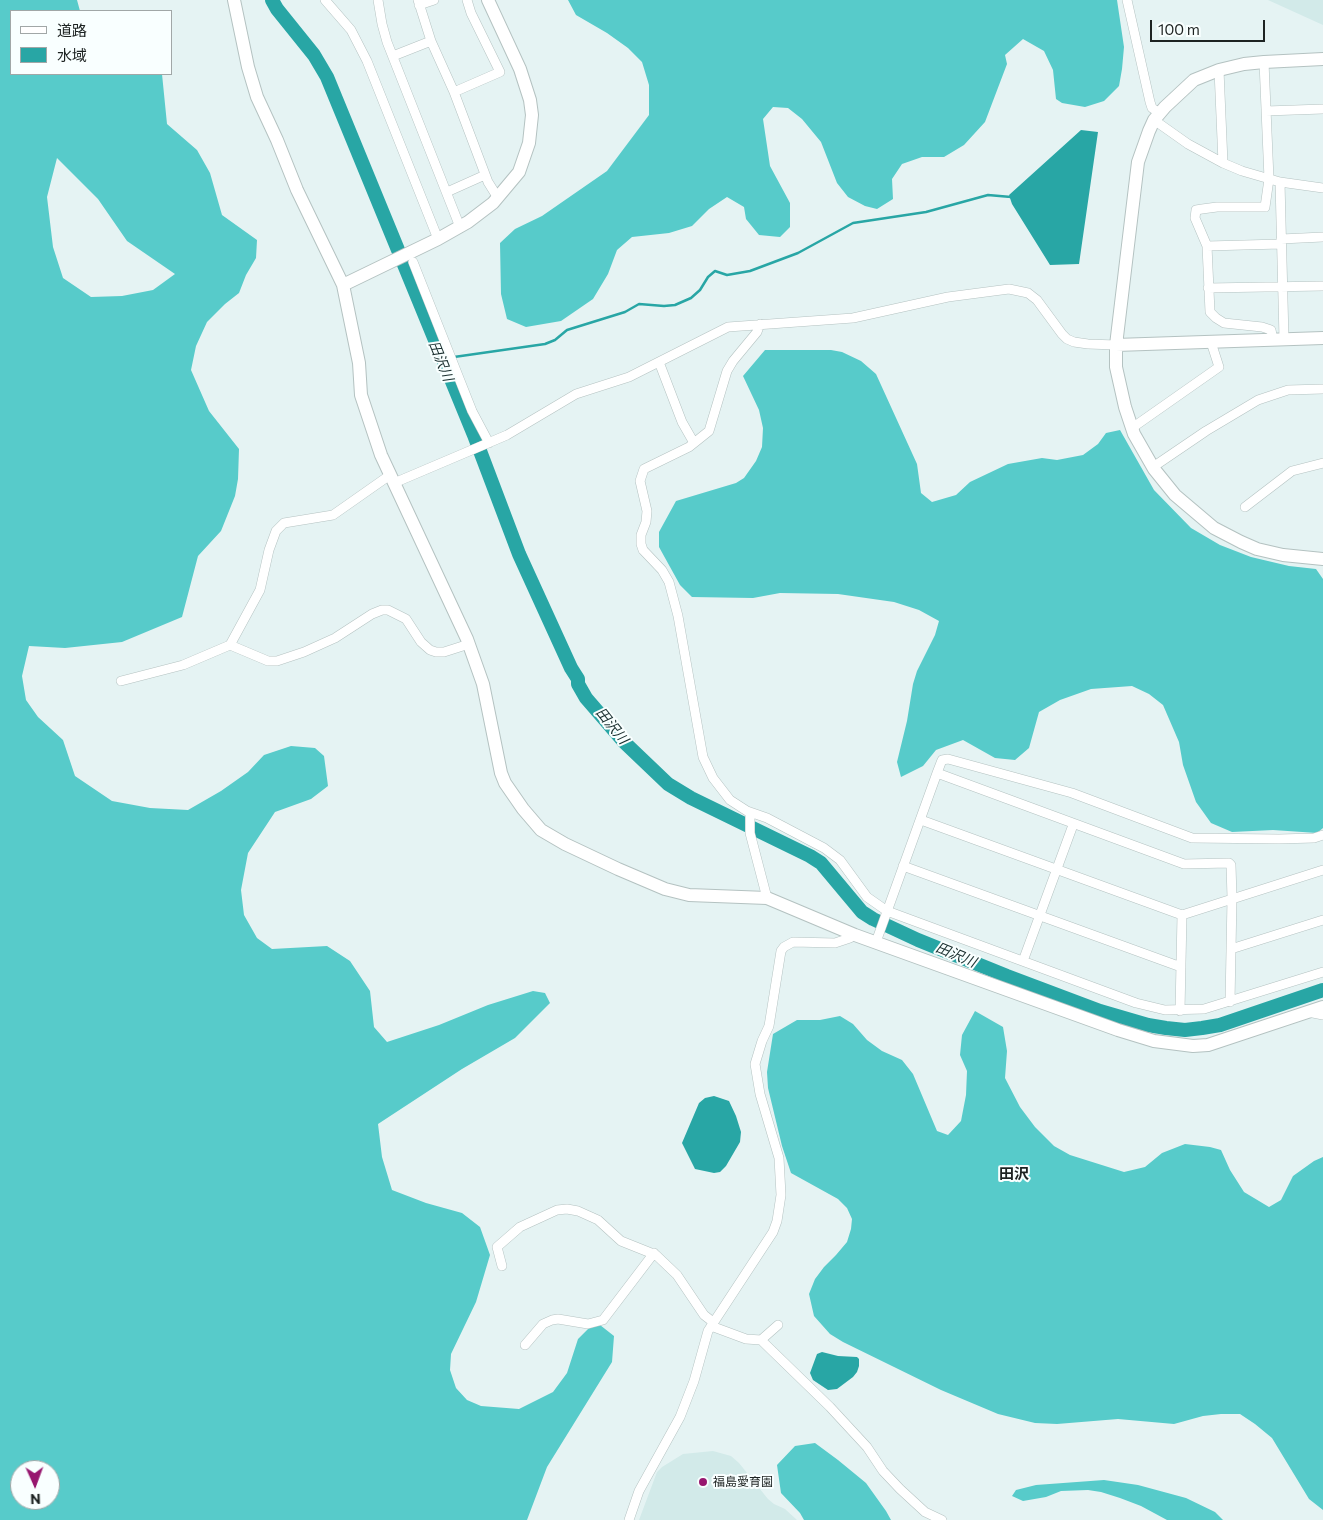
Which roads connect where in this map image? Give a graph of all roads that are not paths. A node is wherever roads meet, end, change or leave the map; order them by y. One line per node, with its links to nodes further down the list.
1 (234, 0): 31 (street)
2 (325, 0): 27 (street)
3 (378, 0): 10 (street)
4 (434, 0): 8 (street)
5 (467, 0): 14 (street)
6 (488, 0): 24 (street)
7 (1128, 0): 17 (street)
8 (419, 3): 9 (street)
9 (431, 41): 10 (street); 14 (street)
10 (393, 56): 23 (street)
11 (1323, 60): 12 (street)
12 (1264, 62): 13 (street); 16 (street)
13 (1219, 70): 17 (street); 18 (street)
14 (454, 92): 19 (street)
15 (1323, 109): 16 (street)
16 (1266, 111): 20 (street)
17 (1157, 117): 18 (street); 39 (street)
18 (1223, 163): 20 (street)
19 (485, 174): 23 (street); 24 (street)
20 (1269, 179): 21 (street); 29 (street)
21 (1280, 182): 22 (street); 28 (street)
22 (1323, 188)
23 (447, 192): 25 (street)
24 (498, 198): 25 (street)
25 (460, 227): 27 (street)
26 (1323, 237): 28 (street)
27 (438, 239): 31 (street)
28 (1281, 241): 29 (street); 32 (street)
29 (1207, 246): 34 (street)
30 (413, 262): 43 (street)
31 (343, 285): 47 (street)
32 (1282, 286): 33 (street); 34 (street); 37 (street)
33 (1323, 286)
34 (1208, 288): 37 (street)
35 (760, 324): 39 (street); 40 (street); 44 (street)
36 (1323, 338): 37 (street)
37 (1279, 340): 38 (street)
38 (1211, 342): 39 (street); 42 (street)
39 (1116, 345): 42 (street)
40 (659, 362): 43 (street); 44 (street)
41 (1323, 389): 46 (street)
42 (1132, 428): 46 (street)
43 (489, 443): 47 (street)
44 (694, 444): 54 (street)
45 (1323, 463): 48 (street)
46 (1153, 467): 49 (street)
47 (392, 479): 50 (street); 51 (street)
48 (1245, 507)
49 (1323, 559)
50 (469, 644): 51 (street); 61 (street)
51 (230, 645): 52 (street)
52 (121, 681)
53 (937, 773): 55 (street); 56 (street); 57 (street)
54 (749, 816): 61 (street); 63 (street)
55 (921, 820): 58 (street); 59 (street)
56 (1074, 824): 59 (street); 62 (street)
57 (1323, 835)
58 (903, 866): 63 (street); 64 (street)
59 (1056, 870): 64 (street); 65 (street)
60 (1323, 870): 62 (street)
61 (767, 898): 67 (street)
62 (1232, 898): 65 (street); 69 (street)
63 (887, 911): 68 (street); 70 (street)
64 (1040, 915): 70 (street); 71 (street)
65 (1182, 915): 71 (street)
66 (1323, 920): 69 (street)
67 (855, 935): 68 (street); 80 (street)
68 (876, 942): 76 (street)
69 (1231, 949): 73 (street)
70 (1023, 961): 75 (street)
71 (1181, 967): 75 (street)
72 (1323, 972): 73 (street)
73 (1230, 1002): 75 (street)
74 (1323, 1007): 76 (street)
75 (1180, 1010)
76 (1308, 1012): 77 (street)
77 (1323, 1015)
78 (654, 1254): 79 (street); 80 (street); 83 (street)
79 (502, 1266)
80 (712, 1324): 82 (street); 84 (street)
81 (778, 1325): 82 (street)
82 (761, 1340): 85 (street)
83 (525, 1345)
84 (630, 1520)
85 (942, 1520)

